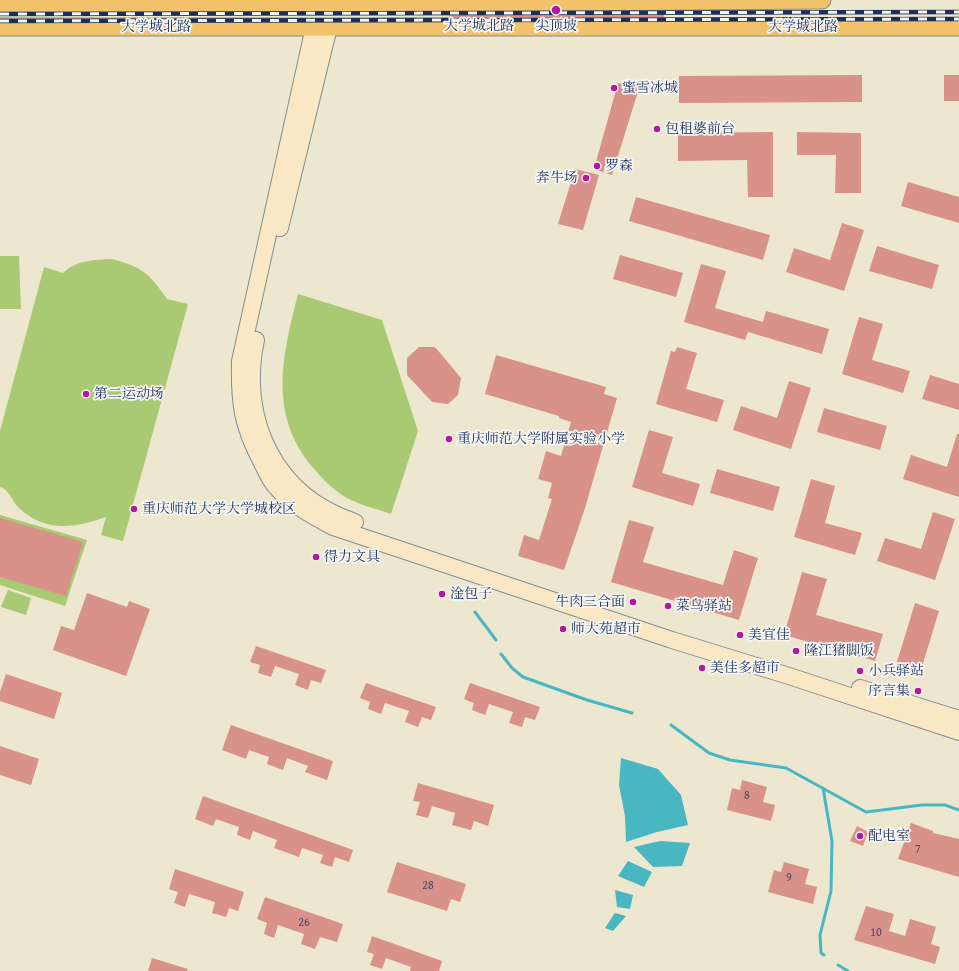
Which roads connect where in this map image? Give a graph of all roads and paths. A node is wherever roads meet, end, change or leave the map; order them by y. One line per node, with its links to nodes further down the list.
1 (822, 0): 2 (main road, 大学城北路)
2 (326, 2): 3 (main road, 大学城北路); 5 (main road)
3 (0, 4)
4 (0, 27): 5 (main road, 大学城北路)
5 (322, 27): 6 (main road, 大学城北路); 7 (street); 8 (street)
6 (959, 27)
7 (959, 719)
8 (959, 732)

